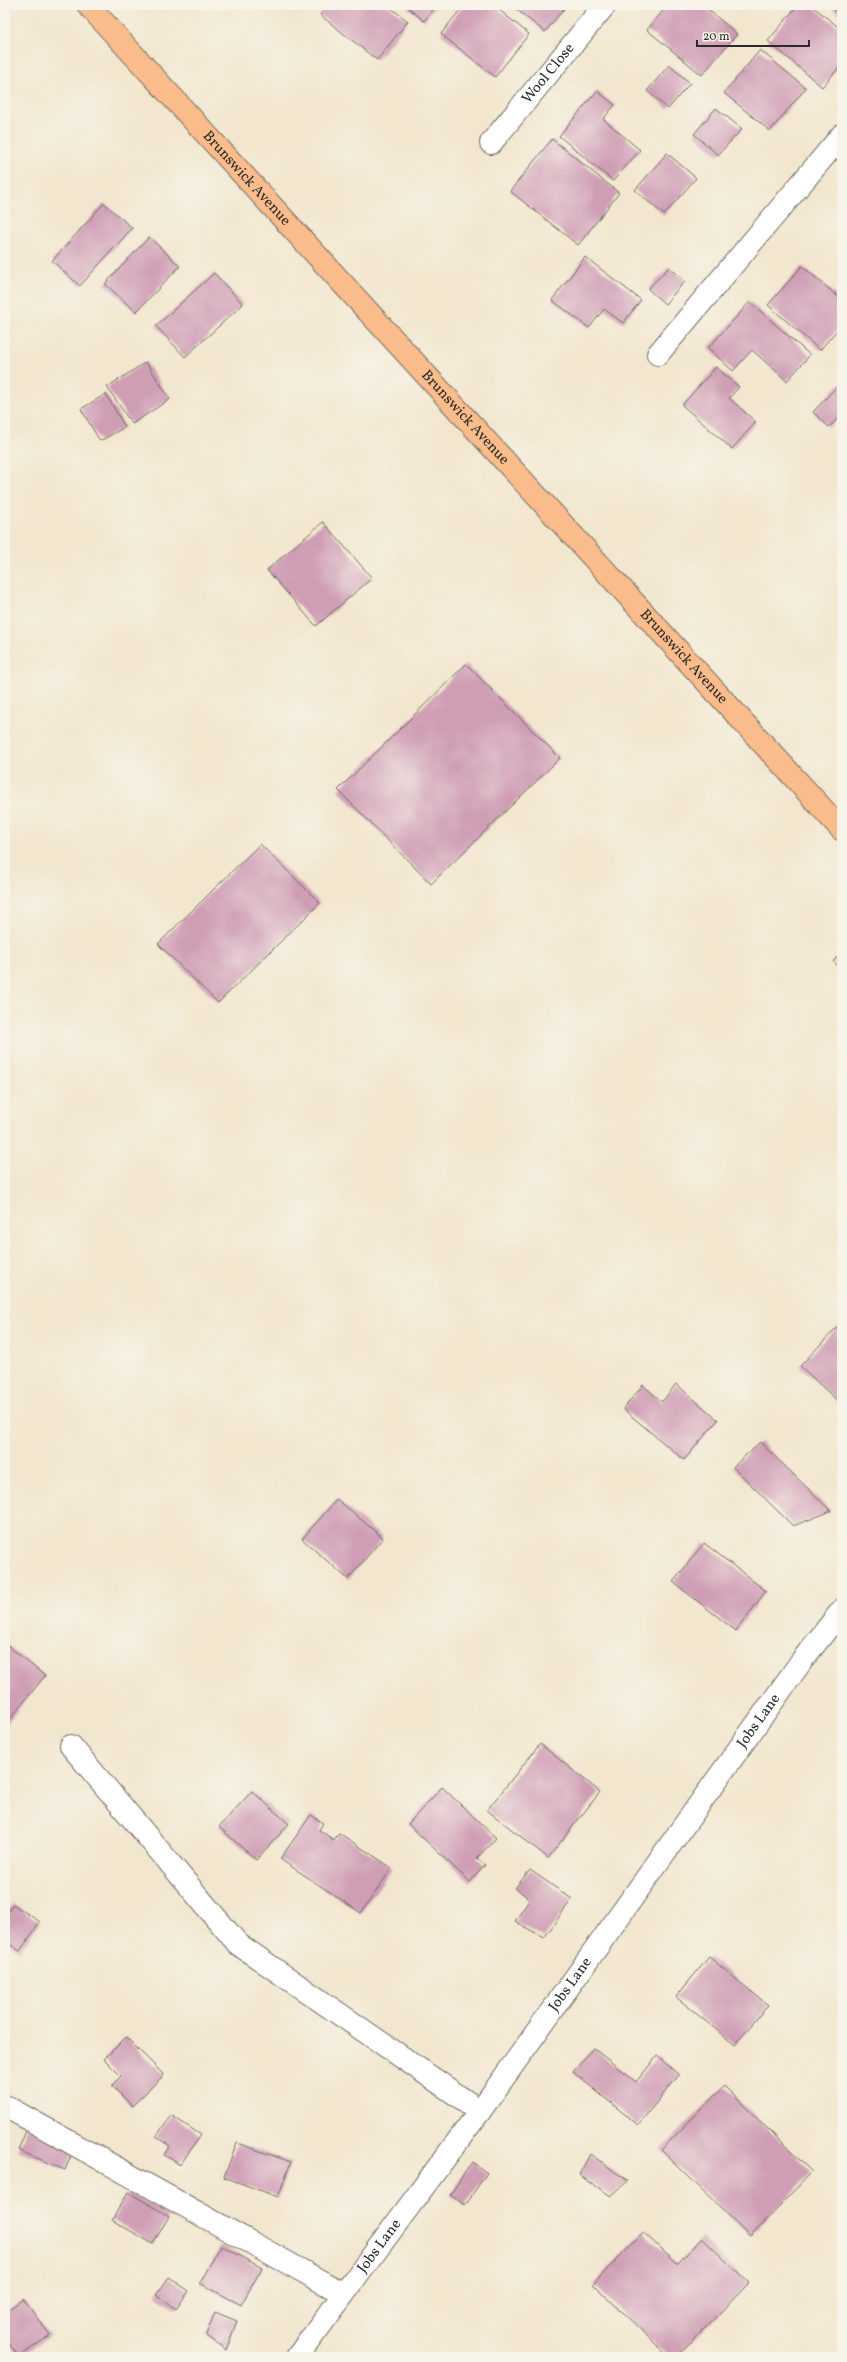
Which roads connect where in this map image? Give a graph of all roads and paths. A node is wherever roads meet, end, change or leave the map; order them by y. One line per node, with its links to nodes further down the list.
1 (88, 5): 6 (main road, Brunswick Avenue)
2 (605, 5): 4 (street, Wool Close)
3 (842, 135): 5 (street)
4 (491, 143)
5 (658, 354)
6 (842, 830)
7 (842, 1610): 10 (street, Jobs Lane)
8 (71, 1746): 10 (street)
9 (5, 2106): 11 (street)
10 (480, 2111): 11 (street, Jobs Lane)
11 (342, 2293): 12 (street, Jobs Lane)
12 (296, 2357)

